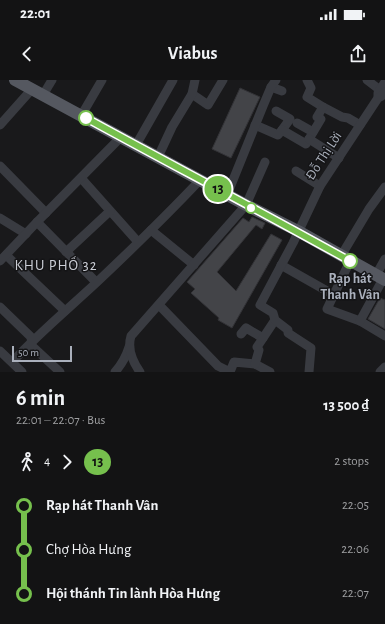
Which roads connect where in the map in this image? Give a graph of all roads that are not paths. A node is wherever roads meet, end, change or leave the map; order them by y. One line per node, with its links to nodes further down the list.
1 (15, 80): 10 (main road)
2 (52, 80): 14 (street)
3 (102, 80): 17 (street)
4 (173, 80): 25 (street)
5 (195, 80): 13 (street)
6 (223, 80): 13 (street)
7 (367, 80): 11 (street)
8 (308, 81): 15 (street)
9 (272, 83): 12 (street); 19 (street)
10 (32, 89): 14 (main road); 20 (street)
11 (382, 90): 21 (street, Đỗ Thị Lời)
12 (282, 91)
13 (192, 94): 26 (street)
14 (43, 95): 17 (main road)
15 (323, 107): 21 (street); 23 (street)
16 (276, 111): 22 (street)
17 (81, 116): 24 (main road)
18 (296, 123): 23 (street)
19 (255, 124): 22 (street); 35 (street)
20 (0, 125)
21 (360, 125): 27 (street, Đỗ Thị Lời)
22 (282, 130): 23 (street)
23 (311, 136): 27 (street)
24 (121, 137): 25 (main road); 31 (street)
25 (136, 145): 26 (main road)
26 (158, 157): 32 (main road)
27 (338, 158): 33 (street, Đỗ Thị Lời)
28 (265, 162): 36 (street)
29 (0, 166): 38 (street)
30 (296, 171): 33 (street)
31 (81, 178): 37 (street); 38 (street)
32 (200, 180): 35 (main road); 41 (street)
33 (320, 186): 42 (street, Đỗ Thị Lời)
34 (385, 187): 47 (street)
35 (227, 194): 36 (main road)
36 (246, 205): 42 (main road); 49 (street)
37 (110, 210): 44 (street); 45 (street)
38 (46, 213): 40 (street)
39 (0, 218): 43 (street)
40 (37, 222): 43 (street); 45 (street)
41 (151, 230): 44 (street); 49 (street)
42 (298, 231): 47 (main road); 50 (street, Đỗ Thị Lời)
43 (26, 234): 46 (street)
44 (138, 242): 52 (street)
45 (66, 252): 52 (street)
46 (3, 258): 56 (street)
47 (345, 258): 51 (main road); 53 (street)
48 (385, 259): 51 (street)
49 (194, 265): 54 (street)
50 (281, 265): 53 (street); 57 (street, Đỗ Thị Lời)
51 (381, 278): 58 (street)
52 (96, 282): 56 (street)
53 (334, 295): 58 (street)
54 (159, 305): 63 (street); 68 (street)
55 (0, 307): 62 (street)
56 (65, 311): 62 (street)
57 (275, 320): 61 (street); 74 (street)
58 (360, 321): 60 (street)
59 (241, 334): 61 (street)
60 (385, 336)
61 (263, 338): 67 (street)
62 (32, 341): 65 (street); 70 (street)
63 (129, 347): 71 (street); 72 (street)
64 (0, 351): 65 (street)
65 (12, 362): 69 (street)
66 (385, 367): 75 (street)
67 (258, 368): 68 (street); 73 (street)
68 (216, 369)
69 (22, 372)
70 (60, 372)
71 (115, 372)
72 (140, 372)
73 (270, 372)
74 (309, 372)
75 (380, 372)

